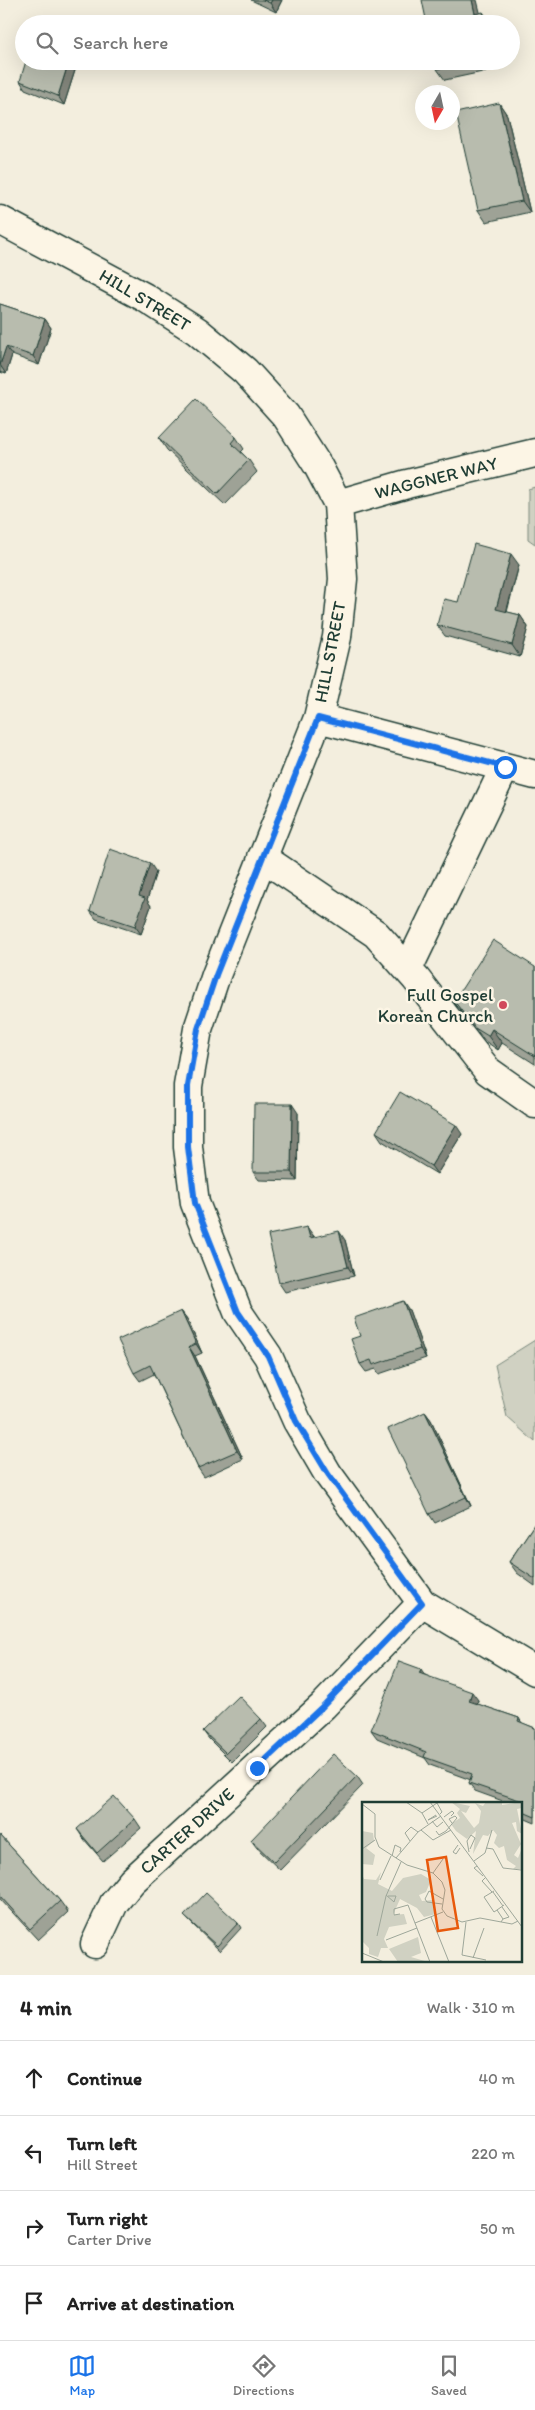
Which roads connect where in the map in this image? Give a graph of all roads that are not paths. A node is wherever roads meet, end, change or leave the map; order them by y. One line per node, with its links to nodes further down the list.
1 (0, 220): 3 (street, HILL STREET)
2 (535, 453): 3 (street, WAGGNER WAY)
3 (338, 504): 4 (street, HILL STREET)
4 (318, 718): 5 (street); 7 (street, HILL STREET)
5 (505, 767): 6 (street); 8 (street)
6 (535, 775)
7 (262, 857): 8 (street); 10 (street, HILL STREET)
8 (408, 970): 9 (street)
9 (535, 1104)
10 (422, 1603): 11 (street, HILL STREET); 12 (street, CARTER DRIVE)
11 (535, 1671)
12 (95, 1944)

